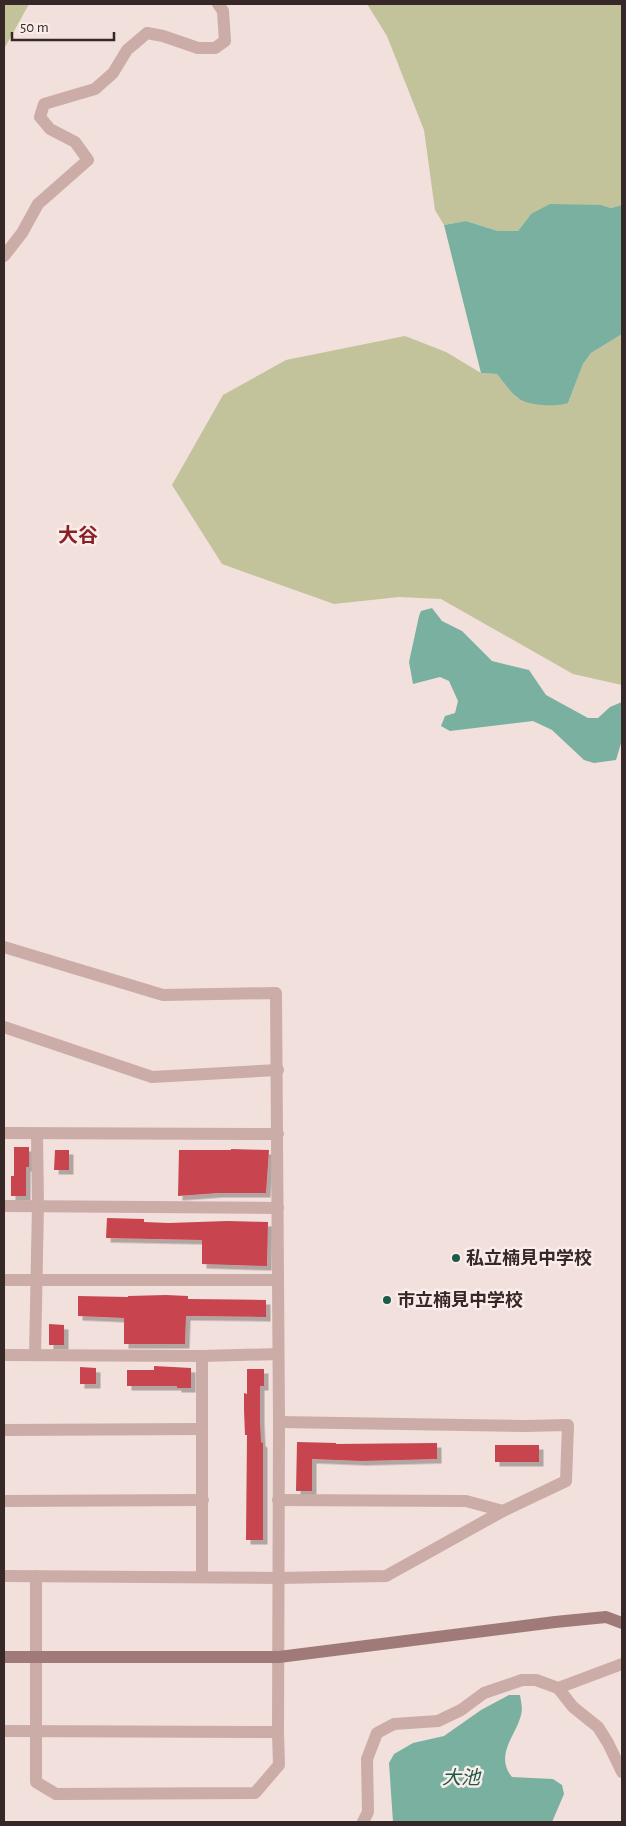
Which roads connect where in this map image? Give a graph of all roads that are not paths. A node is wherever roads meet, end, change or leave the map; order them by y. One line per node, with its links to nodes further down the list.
1 (218, 4): 2 (street)
2 (4, 256)
3 (4, 947): 5 (street)
4 (4, 1027): 5 (street)
5 (278, 1070): 8 (street)
6 (4, 1134): 7 (street)
7 (38, 1134): 8 (street); 10 (street)
8 (278, 1134): 11 (street)
9 (4, 1206): 10 (street)
10 (38, 1206): 11 (street); 13 (street)
11 (278, 1208): 14 (street)
12 (4, 1280): 13 (street)
13 (36, 1280): 14 (street); 17 (street)
14 (277, 1280): 15 (street)
15 (278, 1354): 18 (street); 19 (street)
16 (4, 1355): 17 (street)
17 (35, 1355): 18 (street)
18 (202, 1356): 20 (street)
19 (279, 1422): 23 (street); 25 (street)
20 (202, 1429): 21 (street); 22 (street)
21 (4, 1430)
22 (203, 1500): 24 (street); 28 (street)
23 (278, 1500): 25 (street); 29 (street)
24 (4, 1501)
25 (503, 1511): 29 (street)
26 (4, 1576): 27 (street)
27 (36, 1576): 28 (street); 32 (street)
28 (202, 1576): 29 (street)
29 (278, 1578): 33 (street)
30 (622, 1622): 33 (street)
31 (4, 1657): 32 (street)
32 (35, 1657): 33 (street); 37 (street)
33 (279, 1657): 38 (street)
34 (622, 1664): 35 (street)
35 (558, 1688): 39 (street); 40 (street)
36 (4, 1731): 37 (street)
37 (36, 1731): 38 (street); 38 (street)
38 (278, 1732)
39 (622, 1772)
40 (363, 1822)

